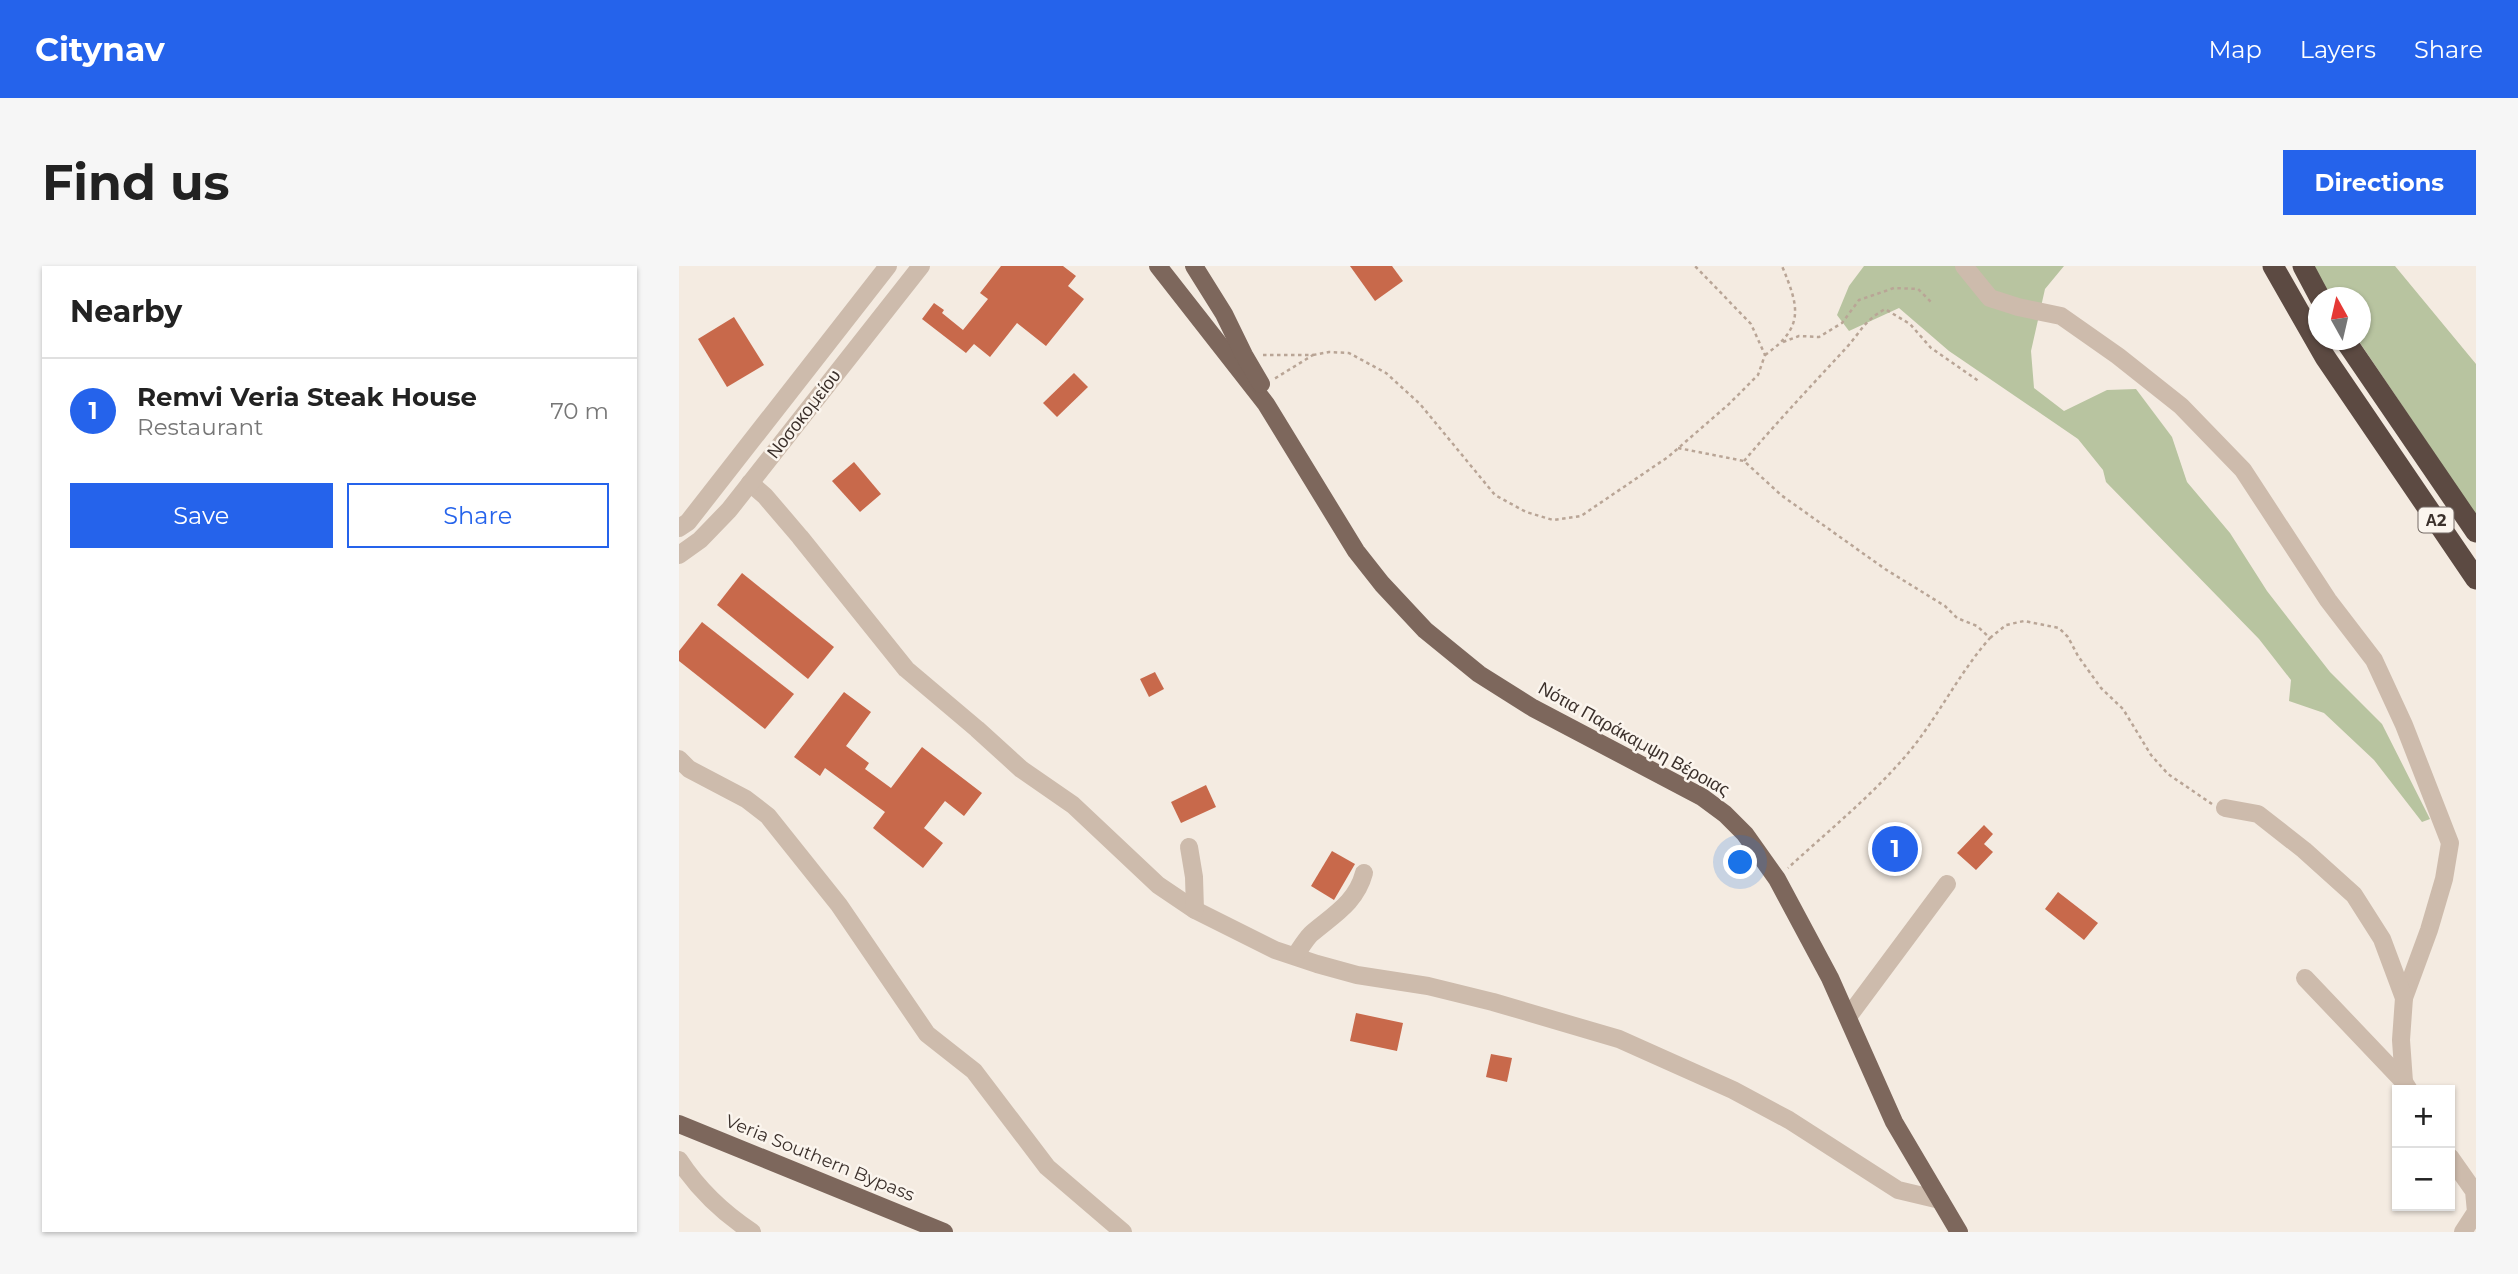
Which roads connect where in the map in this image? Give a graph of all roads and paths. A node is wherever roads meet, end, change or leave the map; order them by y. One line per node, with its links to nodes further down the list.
1 (888, 266): 22 (street, Νοσοκομείου)
2 (921, 266): 21 (street, Νοσοκομείου)
3 (1158, 266): 18 (main road, Νότια Παράκαμψη Βέροιας)
4 (1194, 266): 14 (main road, Νότια Παράκαμψη Βέροιας)
5 (1695, 266): 16 (path)
6 (1782, 266): 12 (path)
7 (1964, 266): 36 (street)
8 (2273, 266): 25 (highway, Α2)
9 (2302, 266): 10 (highway)
10 (2314, 287)
11 (1933, 304): 12 (path)
12 (1783, 342): 16 (path)
13 (2352, 350): 23 (highway, Α2)
14 (1244, 355): 15 (path); 18 (main road, Νότια Παράκαμψη Βέροιας)
15 (1313, 355): 18 (path); 19 (path)
16 (1765, 355): 19 (path)
17 (1980, 382): 20 (path)
18 (1264, 395): 31 (main road, Νότια Παράκαμψη Βέροιας)
19 (1678, 448): 20 (path)
20 (1744, 461): 26 (path)
21 (750, 483): 24 (street, Νοσοκομείου); 33 (street)
22 (679, 528)
23 (2476, 532)
24 (679, 555)
25 (2476, 579)
26 (1990, 638): 28 (path); 31 (path)
27 (679, 759): 46 (street)
28 (2225, 808): 36 (street)
29 (1189, 847): 33 (street)
30 (1364, 873): 34 (street)
31 (1777, 878): 37 (main road, Νότια Παράκαμψη Βέροιας)
32 (1947, 884): 37 (street)
33 (1195, 910): 34 (street)
34 (1295, 956): 43 (street)
35 (2305, 978): 38 (street)
36 (2404, 998): 39 (street)
37 (1848, 1017): 43 (main road, Νότια Παράκαμψη Βέροιας)
38 (2406, 1085)
39 (2407, 1085)
40 (679, 1124): 45 (main road, Veria Southern Bypass)
41 (679, 1160): 44 (street)
42 (2455, 1164): 48 (street)
43 (1940, 1200): 47 (main road, Νότια Παράκαμψη Βέροιας)
44 (752, 1232)
45 (944, 1232)
46 (1123, 1232)
47 (1959, 1232)
48 (2463, 1232)

